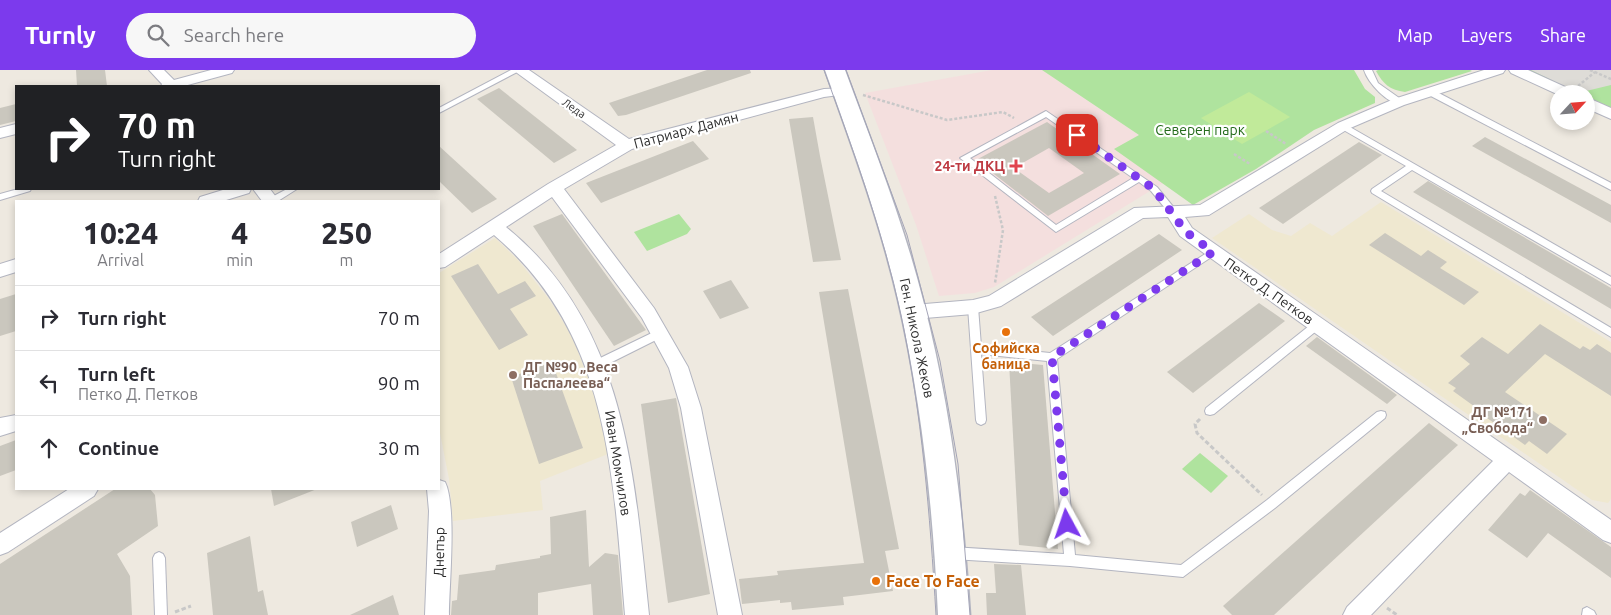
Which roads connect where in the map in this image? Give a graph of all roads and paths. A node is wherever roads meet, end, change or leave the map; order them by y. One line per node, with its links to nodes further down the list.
1 (156, 70): 10 (street)
2 (226, 70): 11 (street)
3 (518, 70): 18 (lane); 25 (street, Леда)
4 (1368, 70): 16 (lane)
5 (1498, 70): 15 (street)
6 (1516, 70): 13 (street)
7 (1590, 70): 8 (path)
8 (1595, 72): 9 (path); 14 (path)
9 (1611, 80)
10 (169, 85)
11 (174, 85)
12 (847, 85): 20 (path); 25 (street, Патриарх Дамян); 49 (street, Ген. Никола Жеков)
13 (1550, 85)
14 (1578, 85)
15 (1430, 92): 16 (street); 29 (lane)
16 (1399, 102): 21 (street)
17 (1595, 106): 19 (street)
18 (440, 110)
19 (1611, 114)
20 (1027, 124): 28 (lane); 35 (lane)
21 (1342, 126): 26 (street); 27 (lane)
22 (15, 129): 24 (street)
23 (1266, 131): 26 (path)
24 (0, 133)
25 (627, 145): 30 (street, Патриарх Дамян)
26 (1300, 152): 40 (street)
27 (1412, 166): 46 (lane); 52 (lane)
28 (1139, 178): 35 (lane); 40 (lane)
29 (1611, 187)
30 (554, 188): 41 (street, Патриарх Дамян); 51 (street)
31 (24, 190): 36 (lane)
32 (240, 190): 37 (street)
33 (262, 190): 38 (street)
34 (291, 190): 39 (lane)
35 (1006, 190): 47 (path)
36 (0, 197)
37 (209, 200)
38 (270, 200)
39 (273, 200)
40 (1172, 211): 42 (street, Петко Д. Петков); 47 (street)
41 (495, 227): 43 (street, Патриарх Дамян); 55 (street, Иван Момчилов)
42 (1213, 252): 50 (street, Петко Д. Петков); 54 (lane)
43 (440, 261)
44 (15, 265): 45 (street)
45 (0, 270)
46 (1611, 281)
47 (994, 301): 48 (street)
48 (973, 307): 49 (street); 53 (lane)
49 (913, 312): 67 (street, Ген. Никола Жеков)
50 (1317, 325): 56 (lane); 61 (street, Петко Д. Петков)
51 (660, 333): 55 (lane); 75 (street)
52 (1611, 333)
53 (977, 350): 54 (lane); 58 (lane)
54 (1052, 357): 69 (lane)
55 (596, 365): 74 (street, Иван Момчилов)
56 (1210, 411): 64 (path)
57 (1382, 415): 64 (lane)
58 (982, 420)
59 (15, 423): 60 (street)
60 (0, 427)
61 (1507, 460): 65 (street, Петко Д. Петков); 77 (street)
62 (85, 490): 66 (street)
63 (438, 490): 73 (street, Днепър)
64 (1271, 504): 69 (lane)
65 (1611, 533)
66 (0, 545)
67 (951, 553): 69 (lane); 76 (street, Ген. Никола Жеков)
68 (159, 558): 71 (lane)
69 (1070, 560)
70 (191, 606): 72 (path)
71 (161, 615)
72 (166, 615)
73 (437, 615)
74 (637, 615)
75 (730, 615)
76 (954, 615)
77 (1355, 615)

